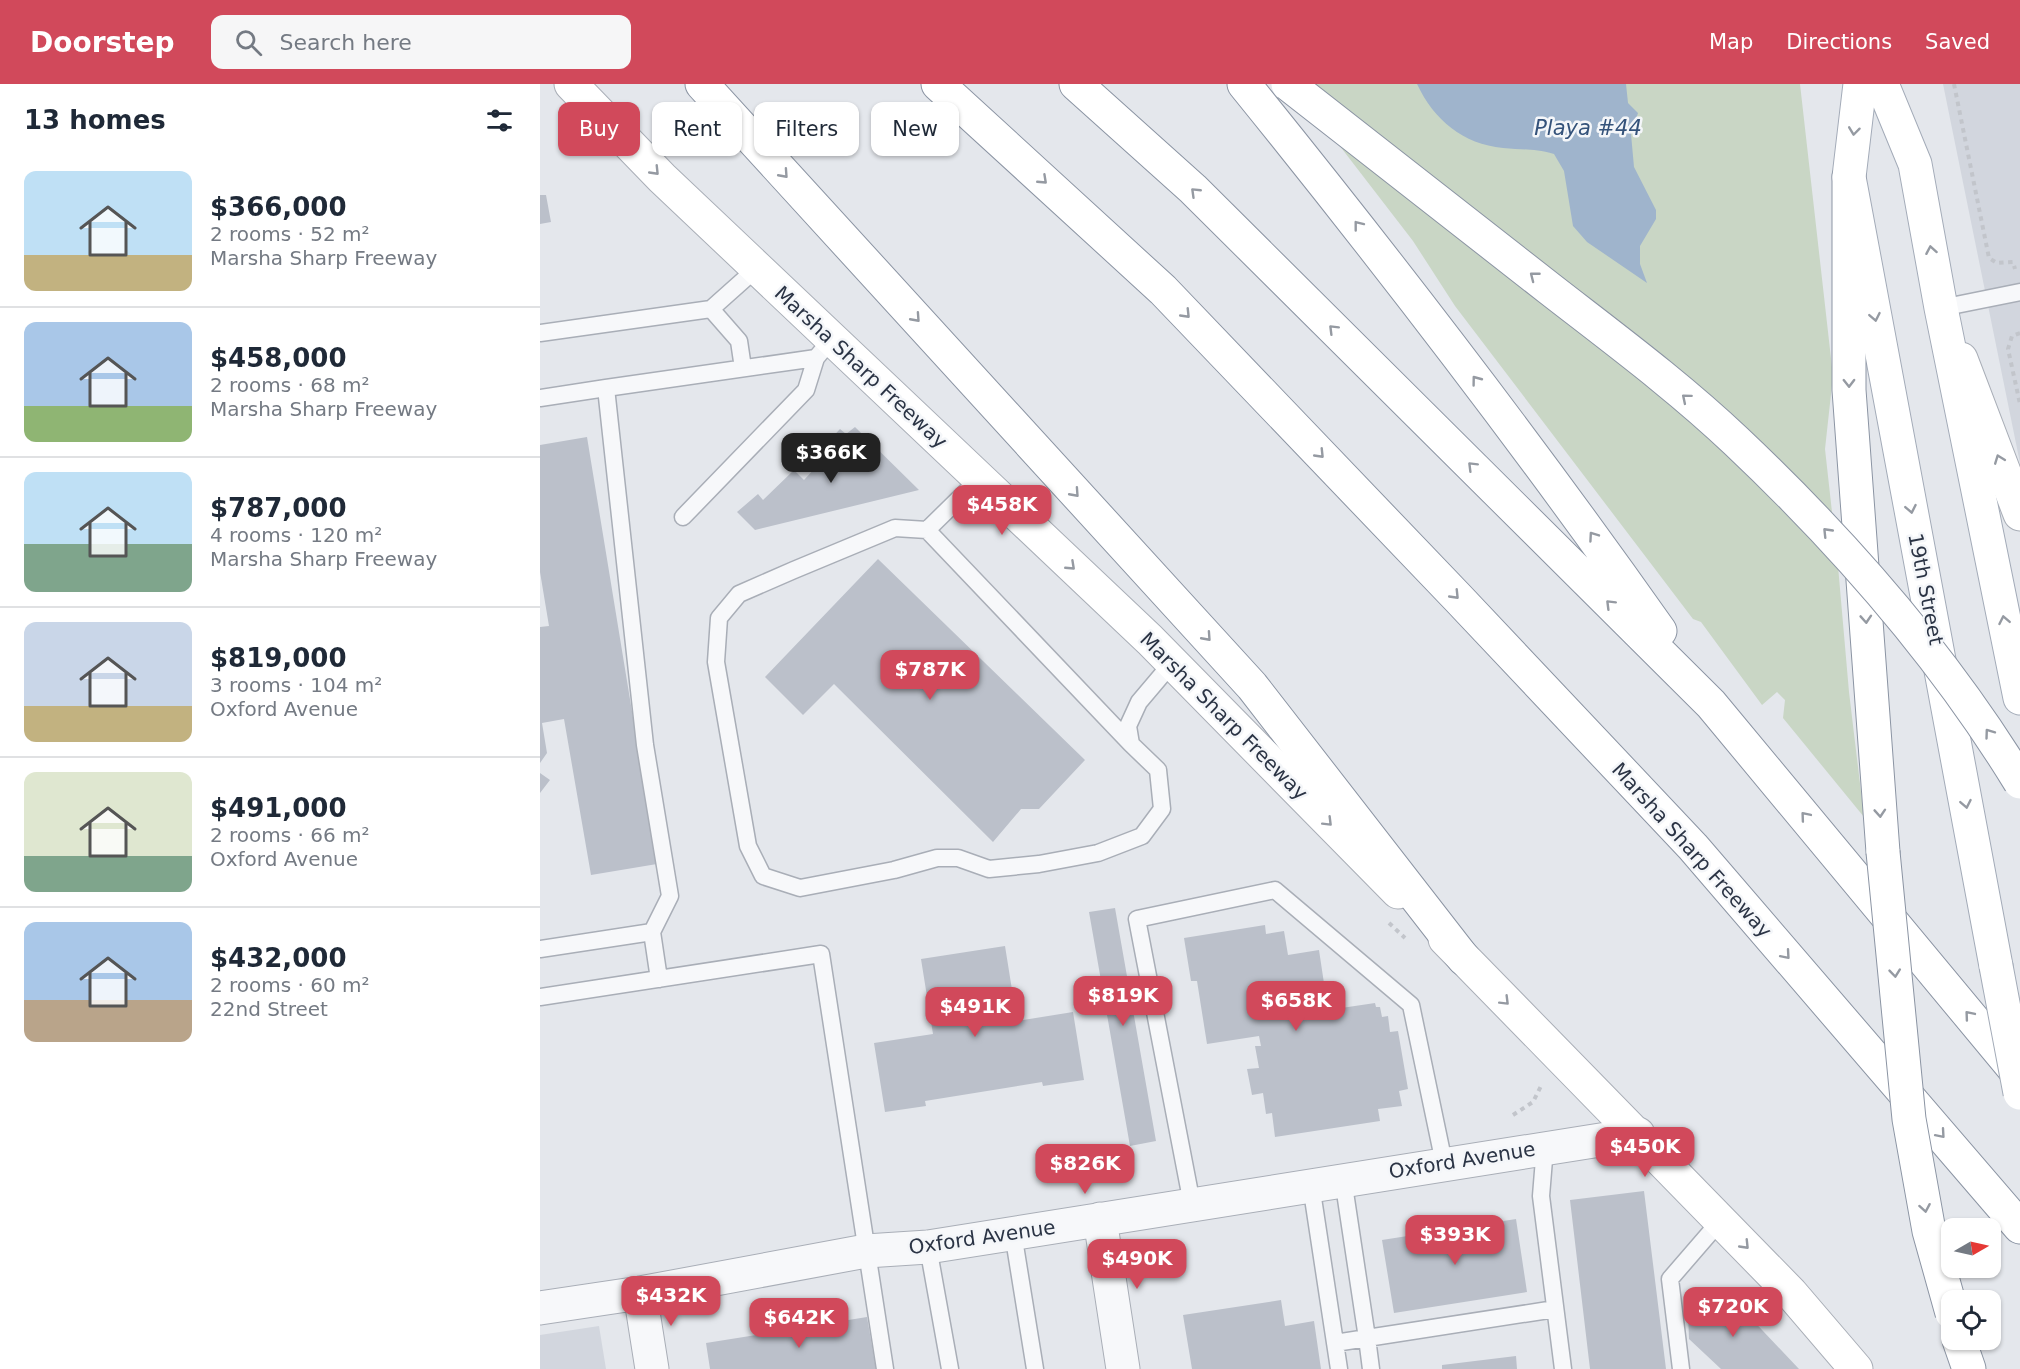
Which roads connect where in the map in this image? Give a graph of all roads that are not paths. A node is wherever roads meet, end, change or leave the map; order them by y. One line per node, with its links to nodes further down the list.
1 (571, 84): 10 (main road, Marsha Sharp Freeway, one-way to 10)
2 (702, 84): 30 (main road, one-way to 30)
3 (938, 84): 43 (main road, Marsha Sharp Freeway, one-way to 43)
4 (1076, 84): 25 (main road, one-way to 4)
5 (1244, 84): 25 (main road, one-way to 5)
6 (1288, 84): 27 (main road, one-way to 6, bridge)
7 (1860, 84): 9 (main road, 19th Street, one-way to 9)
8 (1882, 84): 12 (main road, one-way to 8)
9 (1849, 177): 34 (main road, 19th Street, one-way to 34, bridge); 47 (main road, one-way to 47, bridge)
10 (757, 268): 13 (lane); 15 (main road, Marsha Sharp Freeway)
11 (2020, 292): 12 (lane)
12 (1941, 308): 20 (main road, one-way to 12); 24 (main road, one-way to 12)
13 (711, 309): 14 (lane); 16 (lane)
14 (540, 333)
15 (824, 349): 16 (lane); 19 (main road, Marsha Sharp Freeway); 21 (lane)
16 (743, 368): 17 (lane)
17 (606, 388): 18 (lane); 28 (lane)
18 (540, 398)
19 (979, 479): 22 (lane); 23 (main road, Marsha Sharp Freeway, one-way to 23)
20 (2020, 514)
21 (683, 517)
22 (927, 530): 26 (lane); 26 (lane)
23 (1172, 663): 26 (lane); 30 (main road, Marsha Sharp Freeway, one-way to 30)
24 (2020, 698)
25 (1711, 704): 33 (main road, one-way to 25)
26 (1131, 744)
27 (2020, 782)
28 (652, 932): 29 (lane); 31 (lane)
29 (540, 949)
30 (1464, 959): 35 (main road, Marsha Sharp Freeway, one-way to 35)
31 (659, 979): 32 (lane); 46 (lane)
32 (540, 997)
33 (2020, 1076)
34 (2020, 1093)
35 (1638, 1134): 36 (street, Oxford Avenue); 42 (main road, Marsha Sharp Freeway)
36 (1545, 1147): 37 (street, Oxford Avenue); 50 (lane)
37 (1444, 1163): 38 (street, Oxford Avenue); 40 (lane)
38 (1343, 1179): 39 (street, Oxford Avenue); 51 (lane)
39 (1311, 1185): 40 (street, Oxford Avenue); 52 (lane)
40 (1192, 1204): 41 (street, Oxford Avenue)
41 (1100, 1219): 44 (street, Oxford Avenue); 58 (street)
42 (1720, 1220): 62 (lane); 63 (main road, Marsha Sharp Freeway, one-way to 63)
43 (2020, 1227)
44 (1013, 1233): 45 (street, Oxford Avenue); 57 (lane)
45 (928, 1247): 46 (street, Oxford Avenue); 56 (lane)
46 (866, 1251): 48 (street, Oxford Avenue); 55 (lane)
47 (1946, 1290)
48 (640, 1293): 49 (street, Oxford Avenue); 54 (street)
49 (540, 1308)
50 (1555, 1309): 51 (lane); 61 (lane)
51 (1367, 1338): 52 (lane); 60 (lane)
52 (1335, 1343): 59 (lane)
53 (1962, 1350): 64 (main road)
54 (652, 1369)
55 (885, 1369)
56 (950, 1369)
57 (1035, 1369)
58 (1124, 1369)
59 (1339, 1369)
60 (1371, 1369)
61 (1563, 1369)
62 (1681, 1369)
63 (1856, 1369)
64 (1969, 1369)

